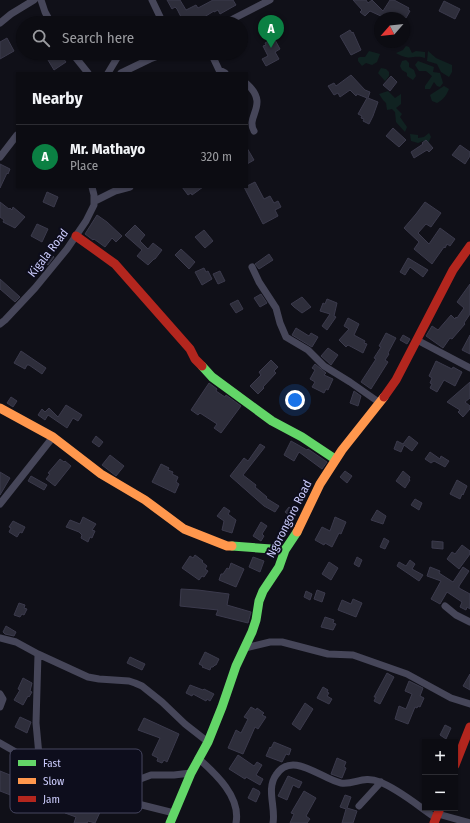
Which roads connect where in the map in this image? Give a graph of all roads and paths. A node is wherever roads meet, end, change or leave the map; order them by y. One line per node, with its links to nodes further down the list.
1 (34, 0): 8 (street)
2 (42, 0): 5 (street)
3 (152, 0): 6 (street)
4 (268, 0): 7 (street)
5 (47, 16)
6 (160, 16)
7 (238, 16)
8 (0, 23)
9 (78, 60): 13 (street)
10 (116, 60): 14 (street)
11 (148, 60): 15 (street)
12 (214, 60): 16 (street)
13 (87, 72)
14 (109, 72)
15 (123, 72)
16 (223, 72)
17 (248, 85): 18 (street)
18 (250, 120): 19 (street)
19 (254, 131)
20 (16, 135): 21 (street)
21 (0, 158)
22 (92, 188): 24 (street)
23 (126, 188): 24 (street)
24 (95, 201): 25 (street, Kigala Road)
25 (76, 236): 28 (street, Kigala Road); 34 (street)
26 (470, 246): 29 (street, Ngorongoro Road)
27 (252, 267): 31 (street)
28 (0, 324)
29 (417, 340): 30 (street); 31 (street, Ngorongoro Road)
30 (470, 368)
31 (380, 403): 34 (street, Ngorongoro Road)
32 (0, 408): 33 (street)
33 (53, 437): 35 (street); 36 (street)
34 (335, 459): 36 (street, Ngorongoro Road)
35 (0, 504)
36 (285, 550): 40 (street, Ngorongoro Road)
37 (445, 606): 38 (street)
38 (470, 622)
39 (0, 638): 41 (street)
40 (245, 648): 43 (street); 46 (street, Ngorongoro Road)
41 (38, 654): 46 (street); 48 (street)
42 (0, 694): 44 (street)
43 (470, 704)
44 (0, 708)
45 (470, 727): 50 (street)
46 (208, 742): 51 (street, Ngorongoro Road)
47 (0, 743): 49 (street)
48 (39, 749)
49 (10, 750)
50 (458, 757)
51 (198, 758): 52 (street, Ngorongoro Road); 60 (street)
52 (190, 773): 53 (street); 57 (street, Ngorongoro Road)
53 (142, 778)
54 (380, 782): 56 (street); 58 (street); 61 (street)
55 (142, 804): 57 (street)
56 (359, 806)
57 (174, 813): 59 (street, Ngorongoro Road)
58 (437, 816): 62 (street)
59 (170, 823)
60 (236, 823)
61 (274, 823)
62 (470, 823)

